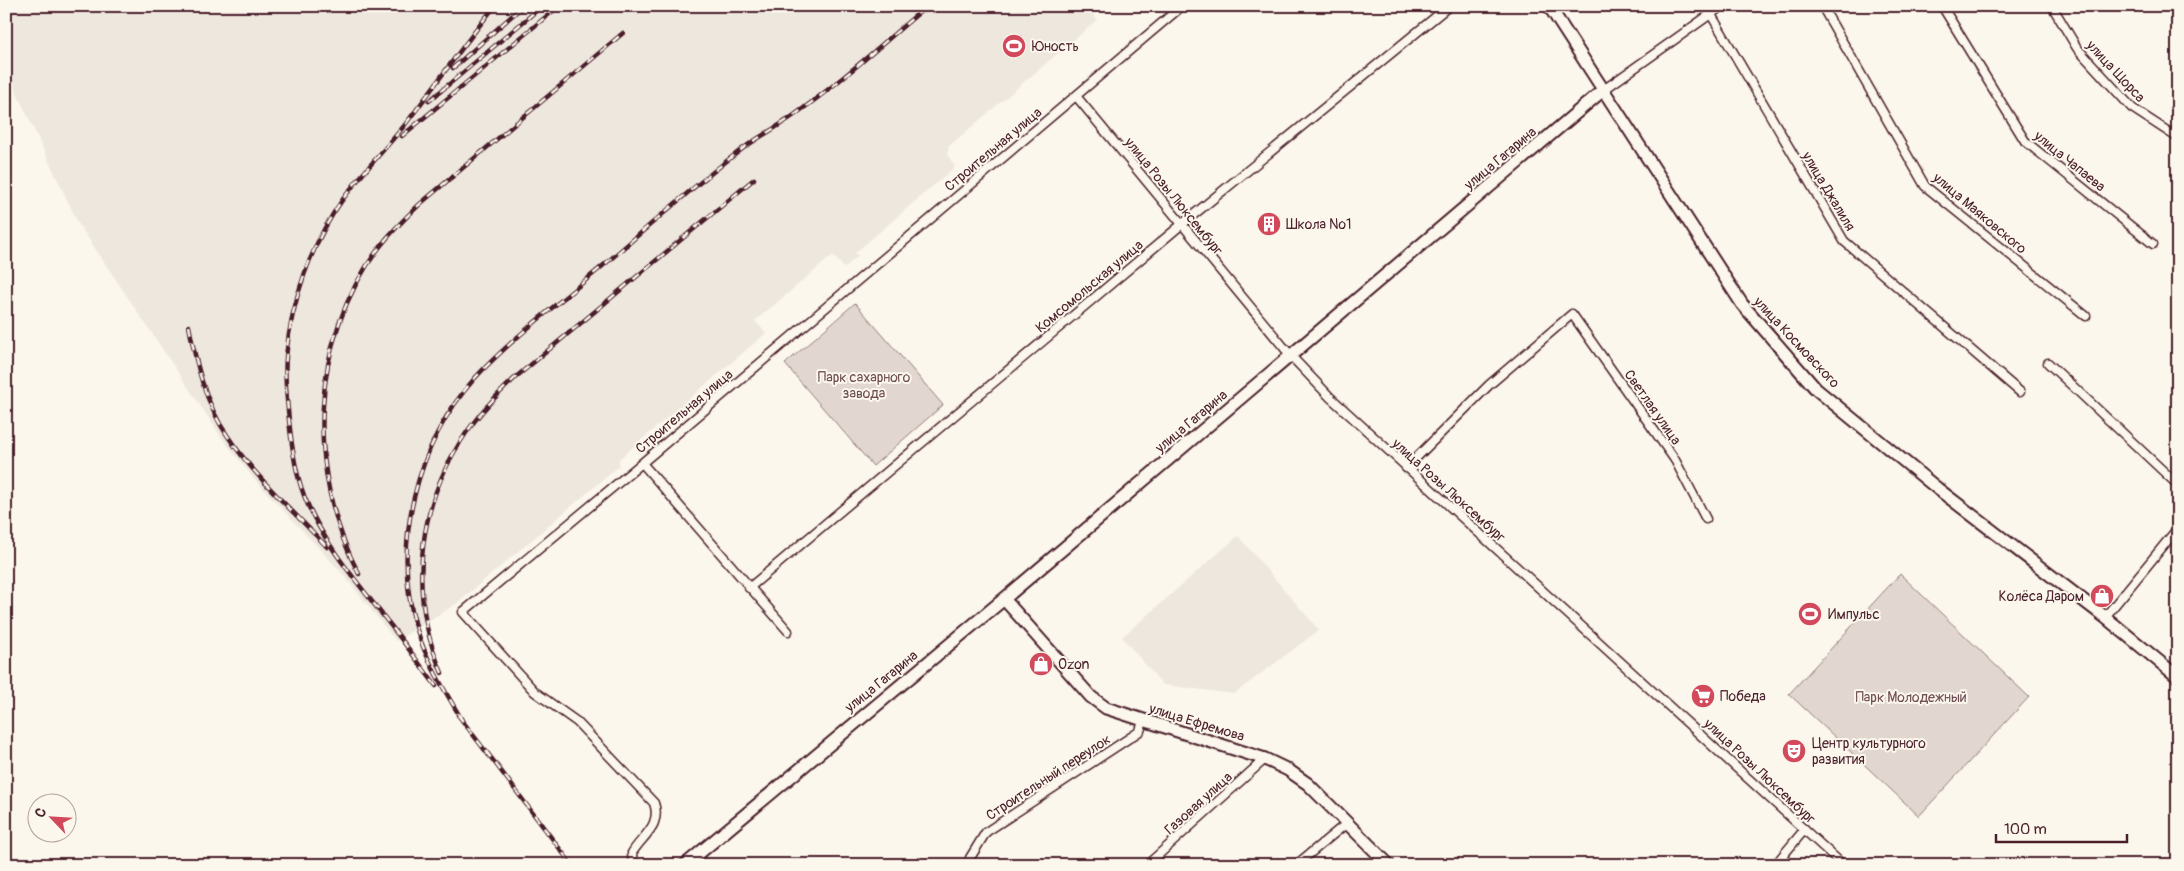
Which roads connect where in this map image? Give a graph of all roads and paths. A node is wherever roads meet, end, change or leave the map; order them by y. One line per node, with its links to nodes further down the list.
1 (1182, 6): 11 (street, Строительная улица)
2 (1449, 6): 13 (street, Комсомольская улица)
3 (1549, 6): 10 (street, улица Космовского)
4 (1706, 6): 9 (street, улица Джалиля)
5 (1722, 6): 9 (street, улица Гагарина)
6 (1822, 6): 15 (street, улица Маяковского)
7 (1942, 6): 14 (street, улица Чапаева)
8 (2052, 6): 12 (street, улица Щорса)
9 (1710, 14): 10 (street, улица Гагарина); 18 (street, улица Джалиля)
10 (1602, 91): 16 (street, улица Гагарина); 26 (street, улица Космовского)
11 (1076, 96): 13 (street, улица Розы Люксембург); 19 (street, Строительная улица)
12 (2178, 138)
13 (1181, 225): 16 (street, улица Розы Люксембург); 24 (street, Комсомольская улица)
14 (2152, 244)
15 (2086, 316)
16 (1290, 356): 20 (street, улица Розы Люксембург); 25 (street, улица Гагарина)
17 (2048, 363): 21 (street)
18 (2020, 392)
19 (642, 463): 24 (street); 34 (street, Строительная улица)
20 (1406, 468): 22 (street, Светлая улица); 32 (street, улица Розы Люксембург)
21 (2178, 485)
22 (1706, 519)
23 (2178, 528): 26 (street)
24 (749, 588): 27 (street)
25 (1004, 599): 29 (street, улица Ефремова); 35 (street, улица Гагарина)
26 (2106, 617): 28 (street, улица Космовского)
27 (788, 631)
28 (2178, 677)
29 (1143, 721): 30 (street, улица Ефремова); 33 (street, Строительный переулок)
30 (1265, 759): 31 (street, улица Ефремова); 36 (street, Газовая улица)
31 (1347, 823): 37 (street); 38 (street, улица Ефремова)
32 (1805, 829): 39 (street); 40 (street, улица Розы Люксембург)
33 (970, 858)
34 (632, 865)
35 (685, 865)
36 (1147, 865)
37 (1296, 865)
38 (1389, 865)
39 (1775, 865)
40 (1843, 865)

